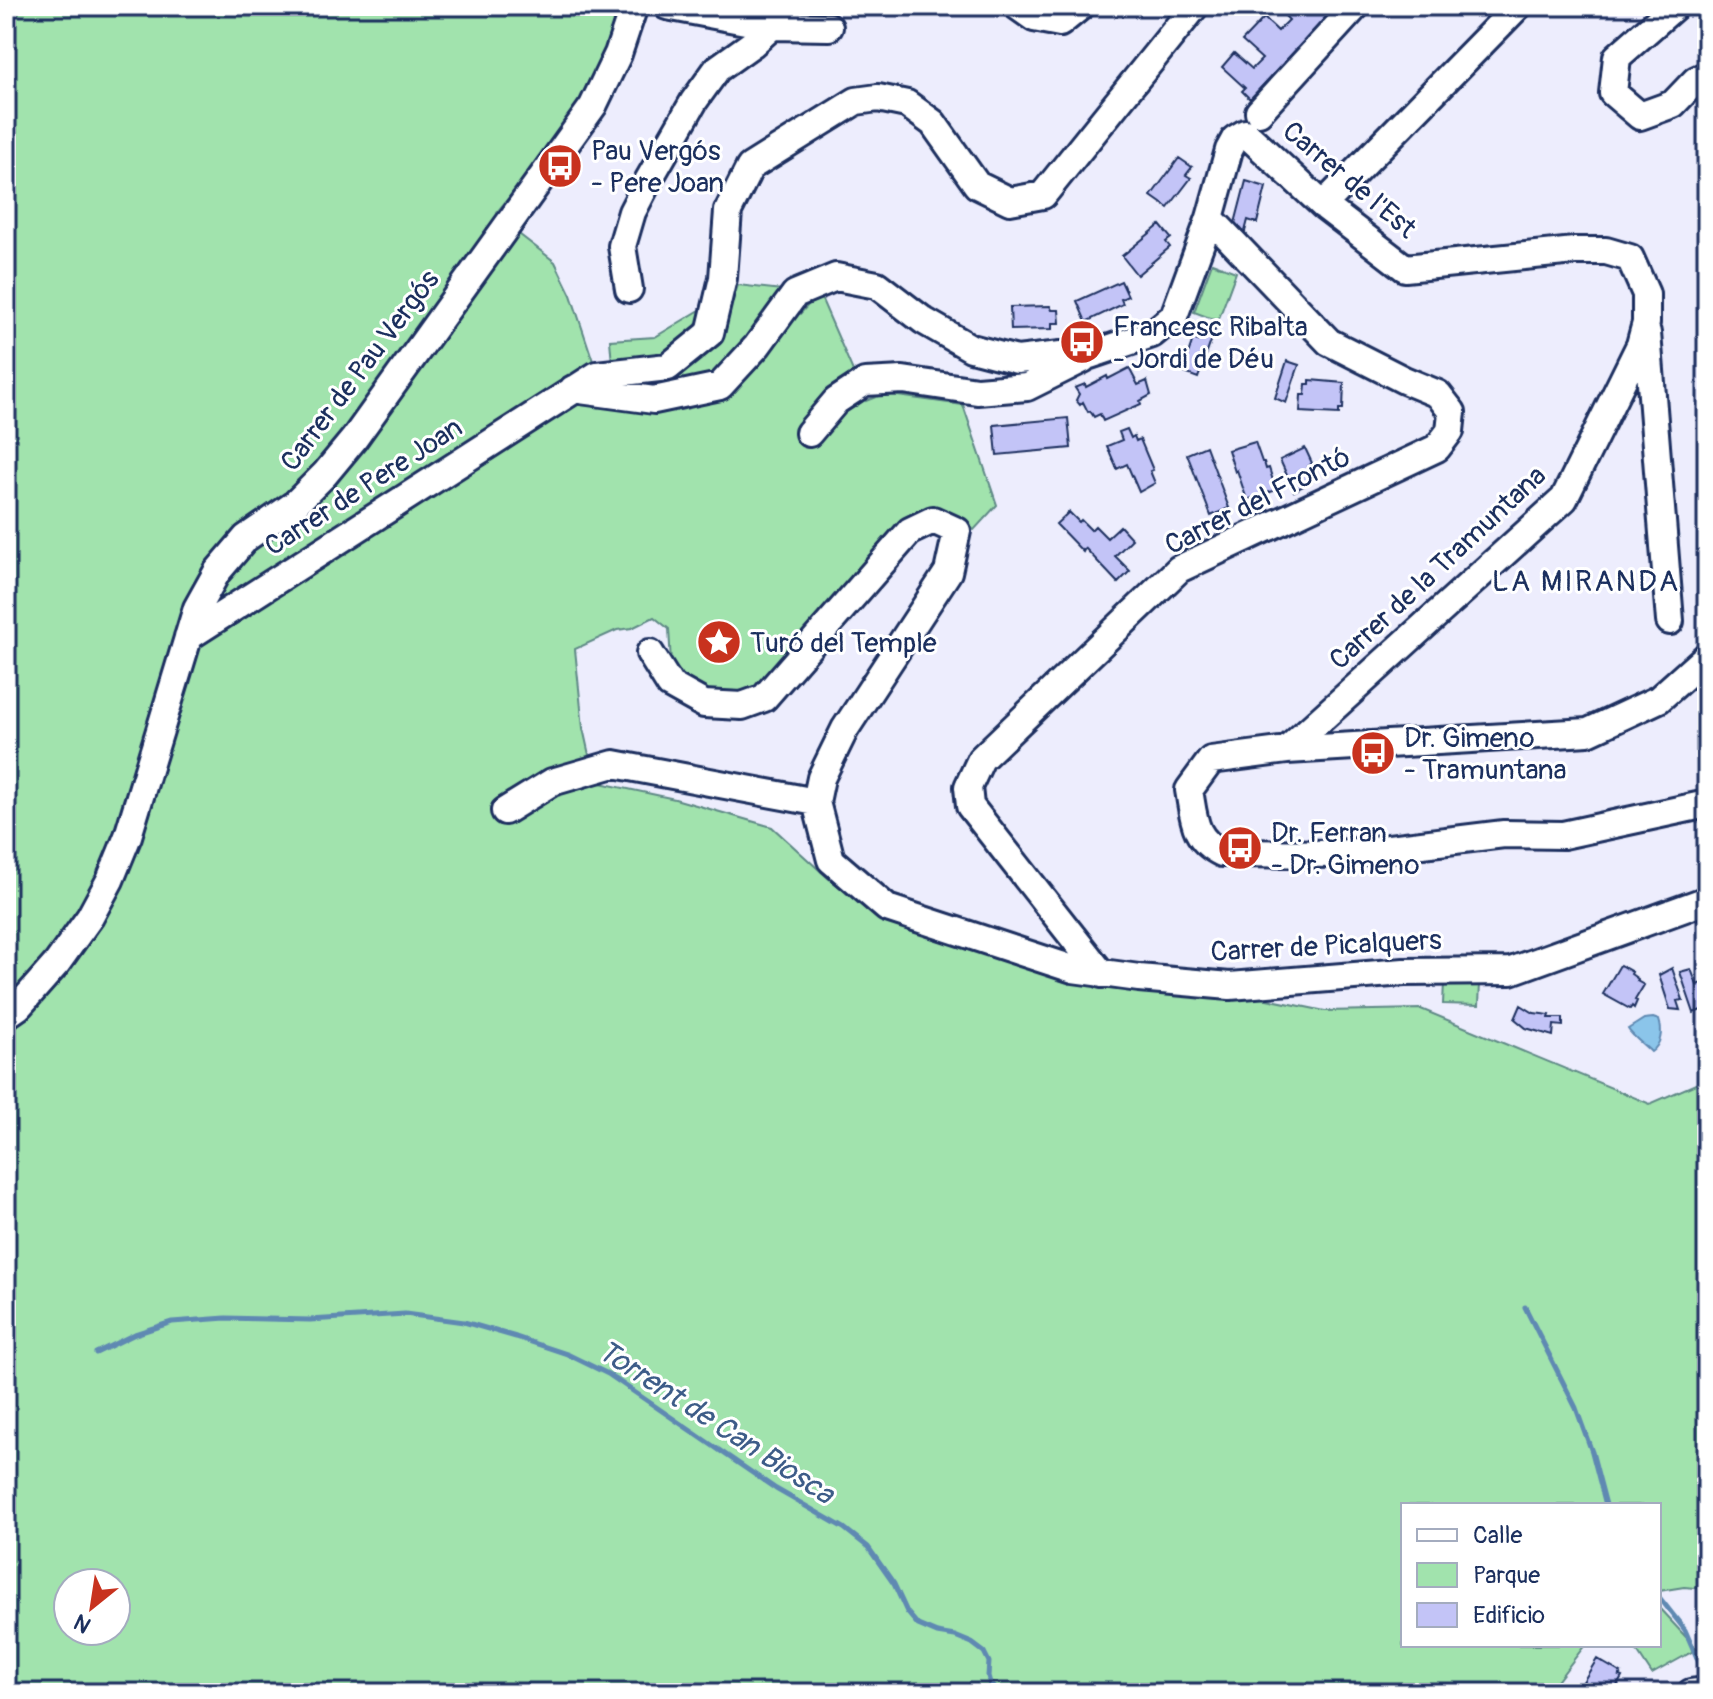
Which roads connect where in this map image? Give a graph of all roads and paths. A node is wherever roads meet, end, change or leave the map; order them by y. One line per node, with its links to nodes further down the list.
1 (634, 6): 22 (street, Carrer de Pau Vergós)
2 (667, 6): 9 (street)
3 (1017, 6): 4 (street)
4 (1081, 6)
5 (1195, 6): 19 (street, Carrer de Pere Joan)
6 (1356, 6): 12 (street)
7 (1518, 6): 13 (street)
8 (1675, 6): 11 (street)
9 (772, 26): 10 (street); 16 (street)
10 (829, 27)
11 (1703, 78)
12 (1252, 123): 13 (street, Carrer de l'Est); 14 (street)
13 (1323, 205): 15 (street, Carrer de l'Est)
14 (1210, 218): 18 (street); 30 (street, Carrer del Frontó)
15 (1606, 251): 17 (street, Carrer de la Tramuntana)
16 (629, 289)
17 (1646, 323): 21 (street); 25 (street, Carrer de la Tramuntana)
18 (1090, 355): 19 (street); 20 (street)
19 (573, 389): 22 (street, Carrer de Pere Joan)
20 (809, 433)
21 (1670, 621)
22 (188, 637): 31 (street, Carrer de Pau Vergós)
23 (650, 653): 26 (street)
24 (1707, 656): 25 (street)
25 (1287, 750): 27 (street)
26 (816, 802): 28 (street); 30 (street, Carrer de Picalquers)
27 (1707, 804)
28 (505, 811)
29 (1707, 900): 30 (street, Carrer de Picalquers)
30 (1102, 974)
31 (6, 1015)
32 (1707, 1691): 33 (street)
33 (1691, 1693)

